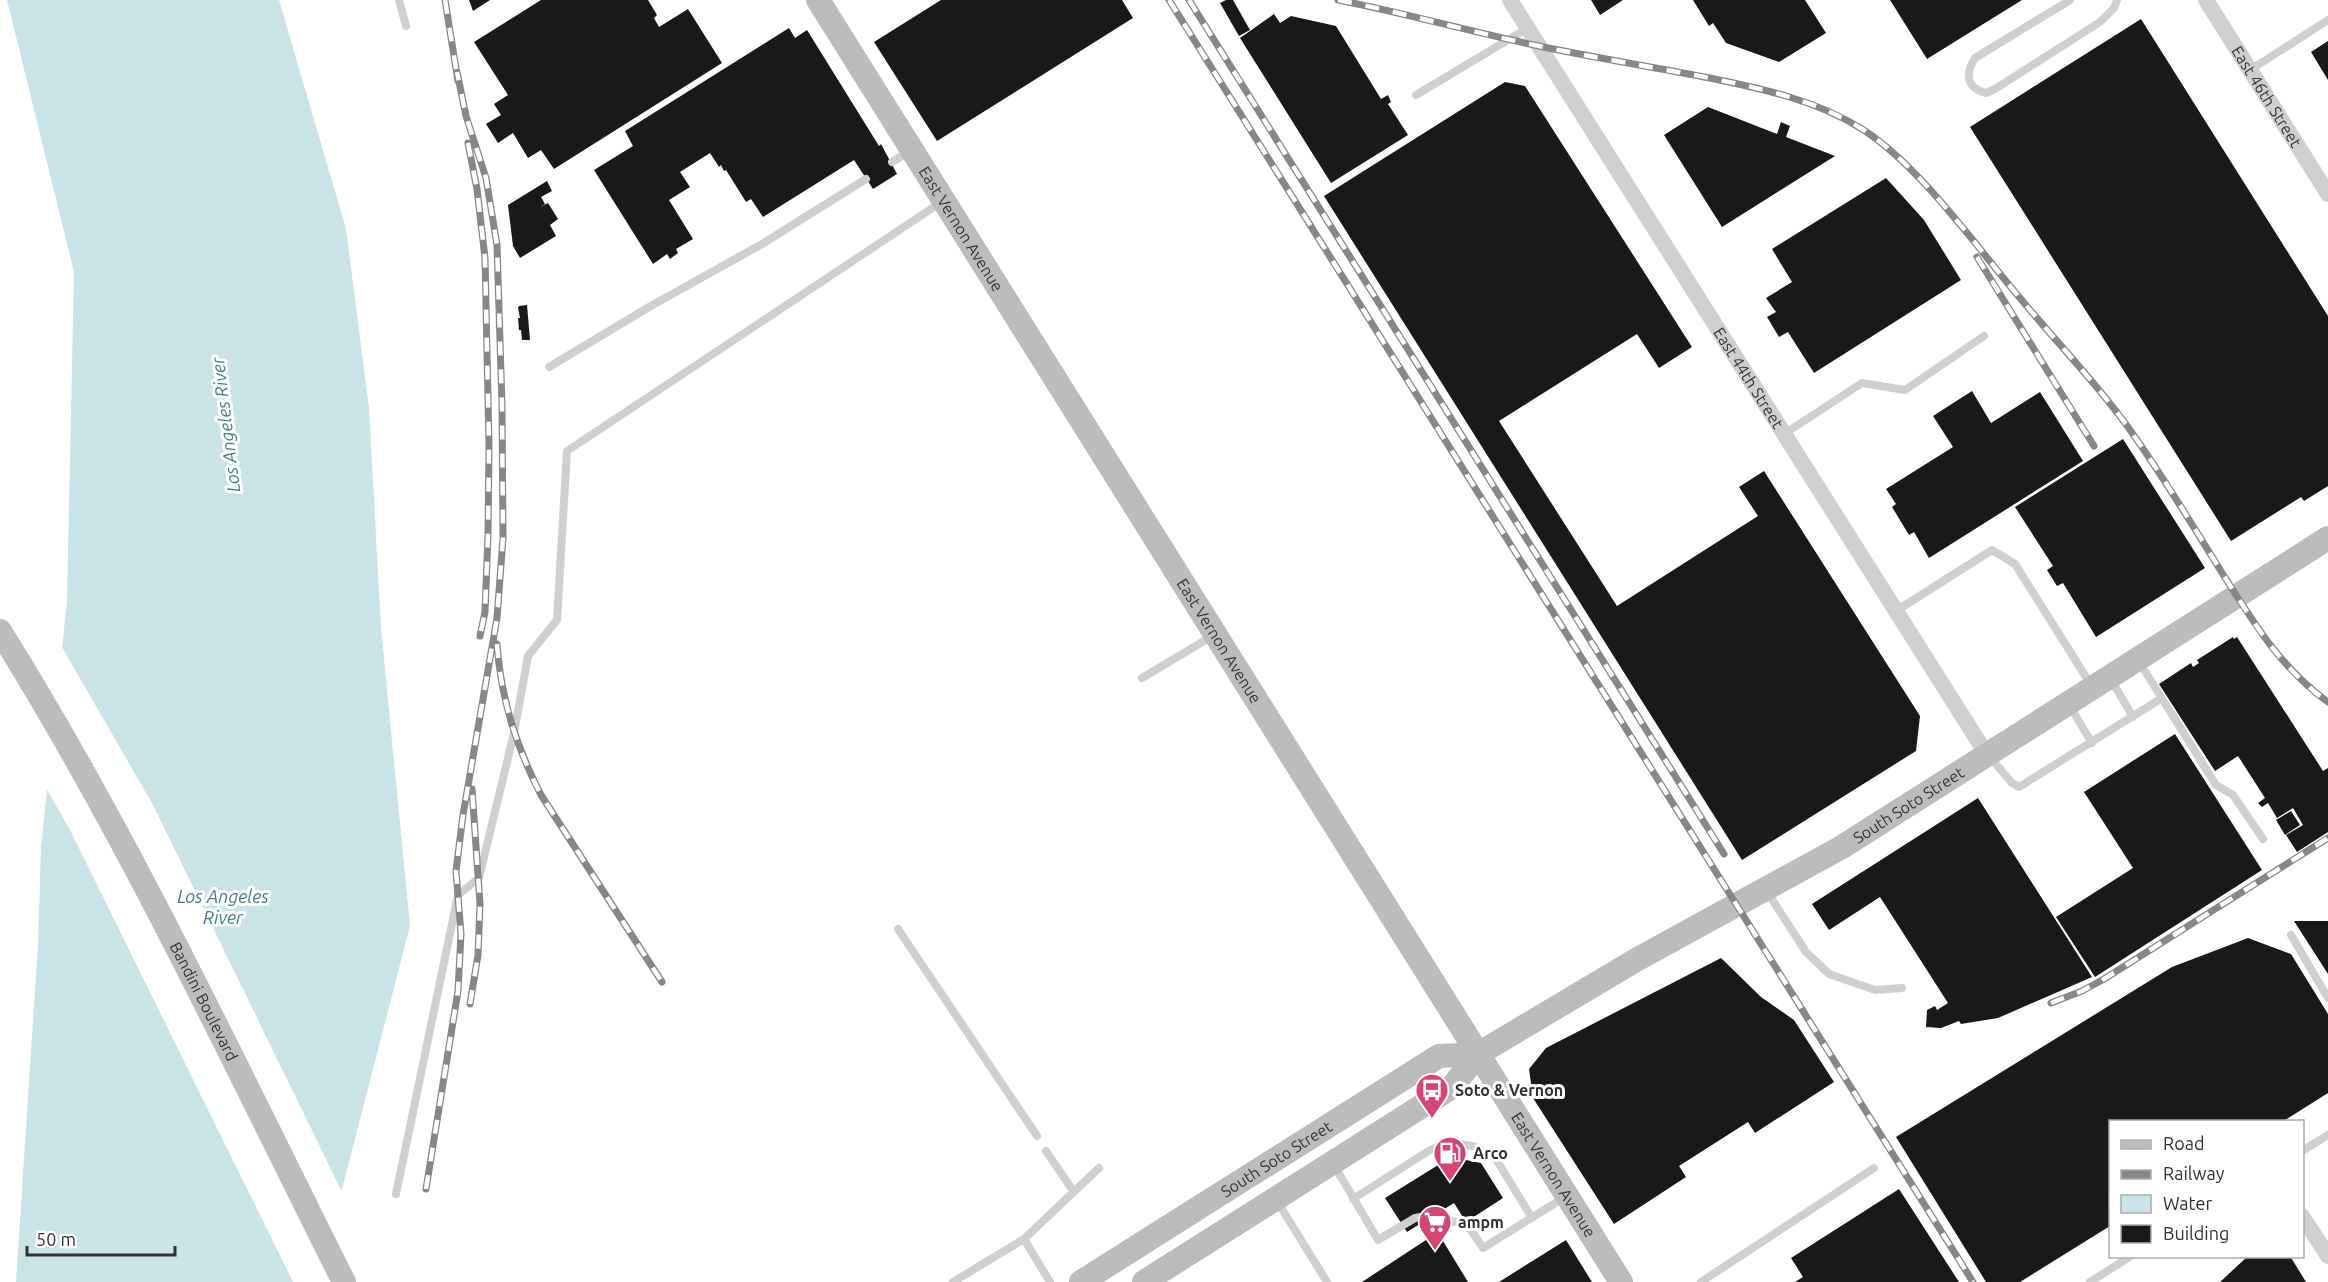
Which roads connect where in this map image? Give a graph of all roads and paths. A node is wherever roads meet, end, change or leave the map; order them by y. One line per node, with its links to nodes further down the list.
1 (399, 0): 8 (lane)
2 (818, 0): 14 (main road, East Vernon Avenue)
3 (1510, 0): 9 (street, East 44th Street)
4 (2070, 0): 5 (lane)
5 (2117, 0)
6 (2206, 0): 10 (street, East 46th Street)
7 (2328, 20): 10 (lane)
8 (406, 26)
9 (1528, 28): 11 (lane); 17 (street, East 44th Street)
10 (2250, 70): 13 (street, East 46th Street)
11 (1416, 95)
12 (866, 179): 16 (lane)
13 (2328, 194)
14 (943, 201): 21 (main road, East Vernon Avenue); 45 (lane)
15 (1984, 336): 17 (lane)
16 (549, 367)
17 (1784, 434): 19 (street, East 44th Street)
18 (2328, 538): 22 (main road, South Soto Street)
19 (1896, 610): 24 (lane); 29 (street, East 44th Street)
20 (1, 633): 55 (main road, Bandini Boulevard)
21 (1215, 634): 23 (lane); 36 (main road, East Vernon Avenue)
22 (2138, 659): 24 (main road, South Soto Street); 25 (lane)
23 (1142, 678)
24 (2101, 683): 26 (main road, South Soto Street); 27 (lane)
25 (2162, 698): 27 (lane); 30 (lane)
26 (2068, 704): 28 (lane); 29 (main road, South Soto Street)
27 (2133, 717): 28 (lane)
28 (2092, 743): 29 (lane)
29 (1988, 755): 31 (main road, South Soto Street)
30 (2263, 839)
31 (1765, 890): 34 (lane); 36 (main road, South Soto Street)
32 (898, 929): 38 (lane)
33 (2291, 935): 35 (lane)
34 (1902, 988)
35 (2328, 998)
36 (1478, 1054): 41 (main road, South Soto Street); 46 (main road, East Vernon Avenue); 54 (main road, South Soto Street)
37 (2328, 1135): 39 (lane)
38 (1037, 1136)
39 (2304, 1150)
40 (1046, 1151): 44 (lane)
41 (1332, 1162): 47 (main road, South Soto Street); 48 (lane)
42 (1099, 1168): 44 (lane)
43 (1874, 1168): 61 (lane)
44 (1074, 1192): 51 (lane)
45 (396, 1194)
46 (1566, 1197): 49 (lane); 60 (main road, East Vernon Avenue)
47 (1275, 1198): 58 (main road, South Soto Street); 59 (lane)
48 (1353, 1198): 49 (lane); 49 (lane)
49 (1532, 1218)
50 (2304, 1219): 52 (street)
51 (1024, 1239): 56 (lane); 57 (lane)
52 (2328, 1256)
53 (2129, 1258): 62 (lane)
54 (1086, 1281)
55 (344, 1282)
56 (953, 1282)
57 (1050, 1282)
58 (1144, 1282)
59 (1327, 1282)
60 (1621, 1282)
61 (1701, 1282)
62 (2090, 1282)

